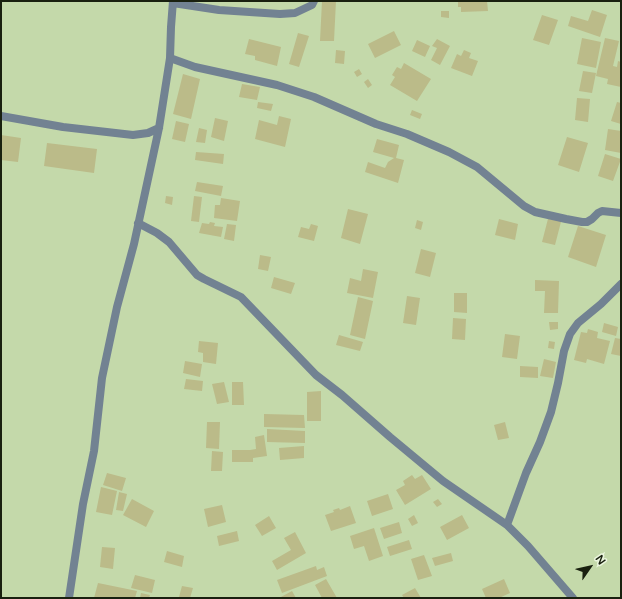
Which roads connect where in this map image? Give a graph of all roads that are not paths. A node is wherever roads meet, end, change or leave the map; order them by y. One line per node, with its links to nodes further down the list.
1 (314, 1): 2 (street)
2 (173, 2): 3 (street)
3 (170, 58): 5 (street); 6 (street)
4 (1, 116): 5 (street)
5 (159, 128): 7 (street)
6 (621, 213)
7 (138, 223): 9 (street); 10 (street)
8 (621, 284): 9 (street)
9 (507, 525): 11 (street)
10 (69, 598)
11 (573, 598)

